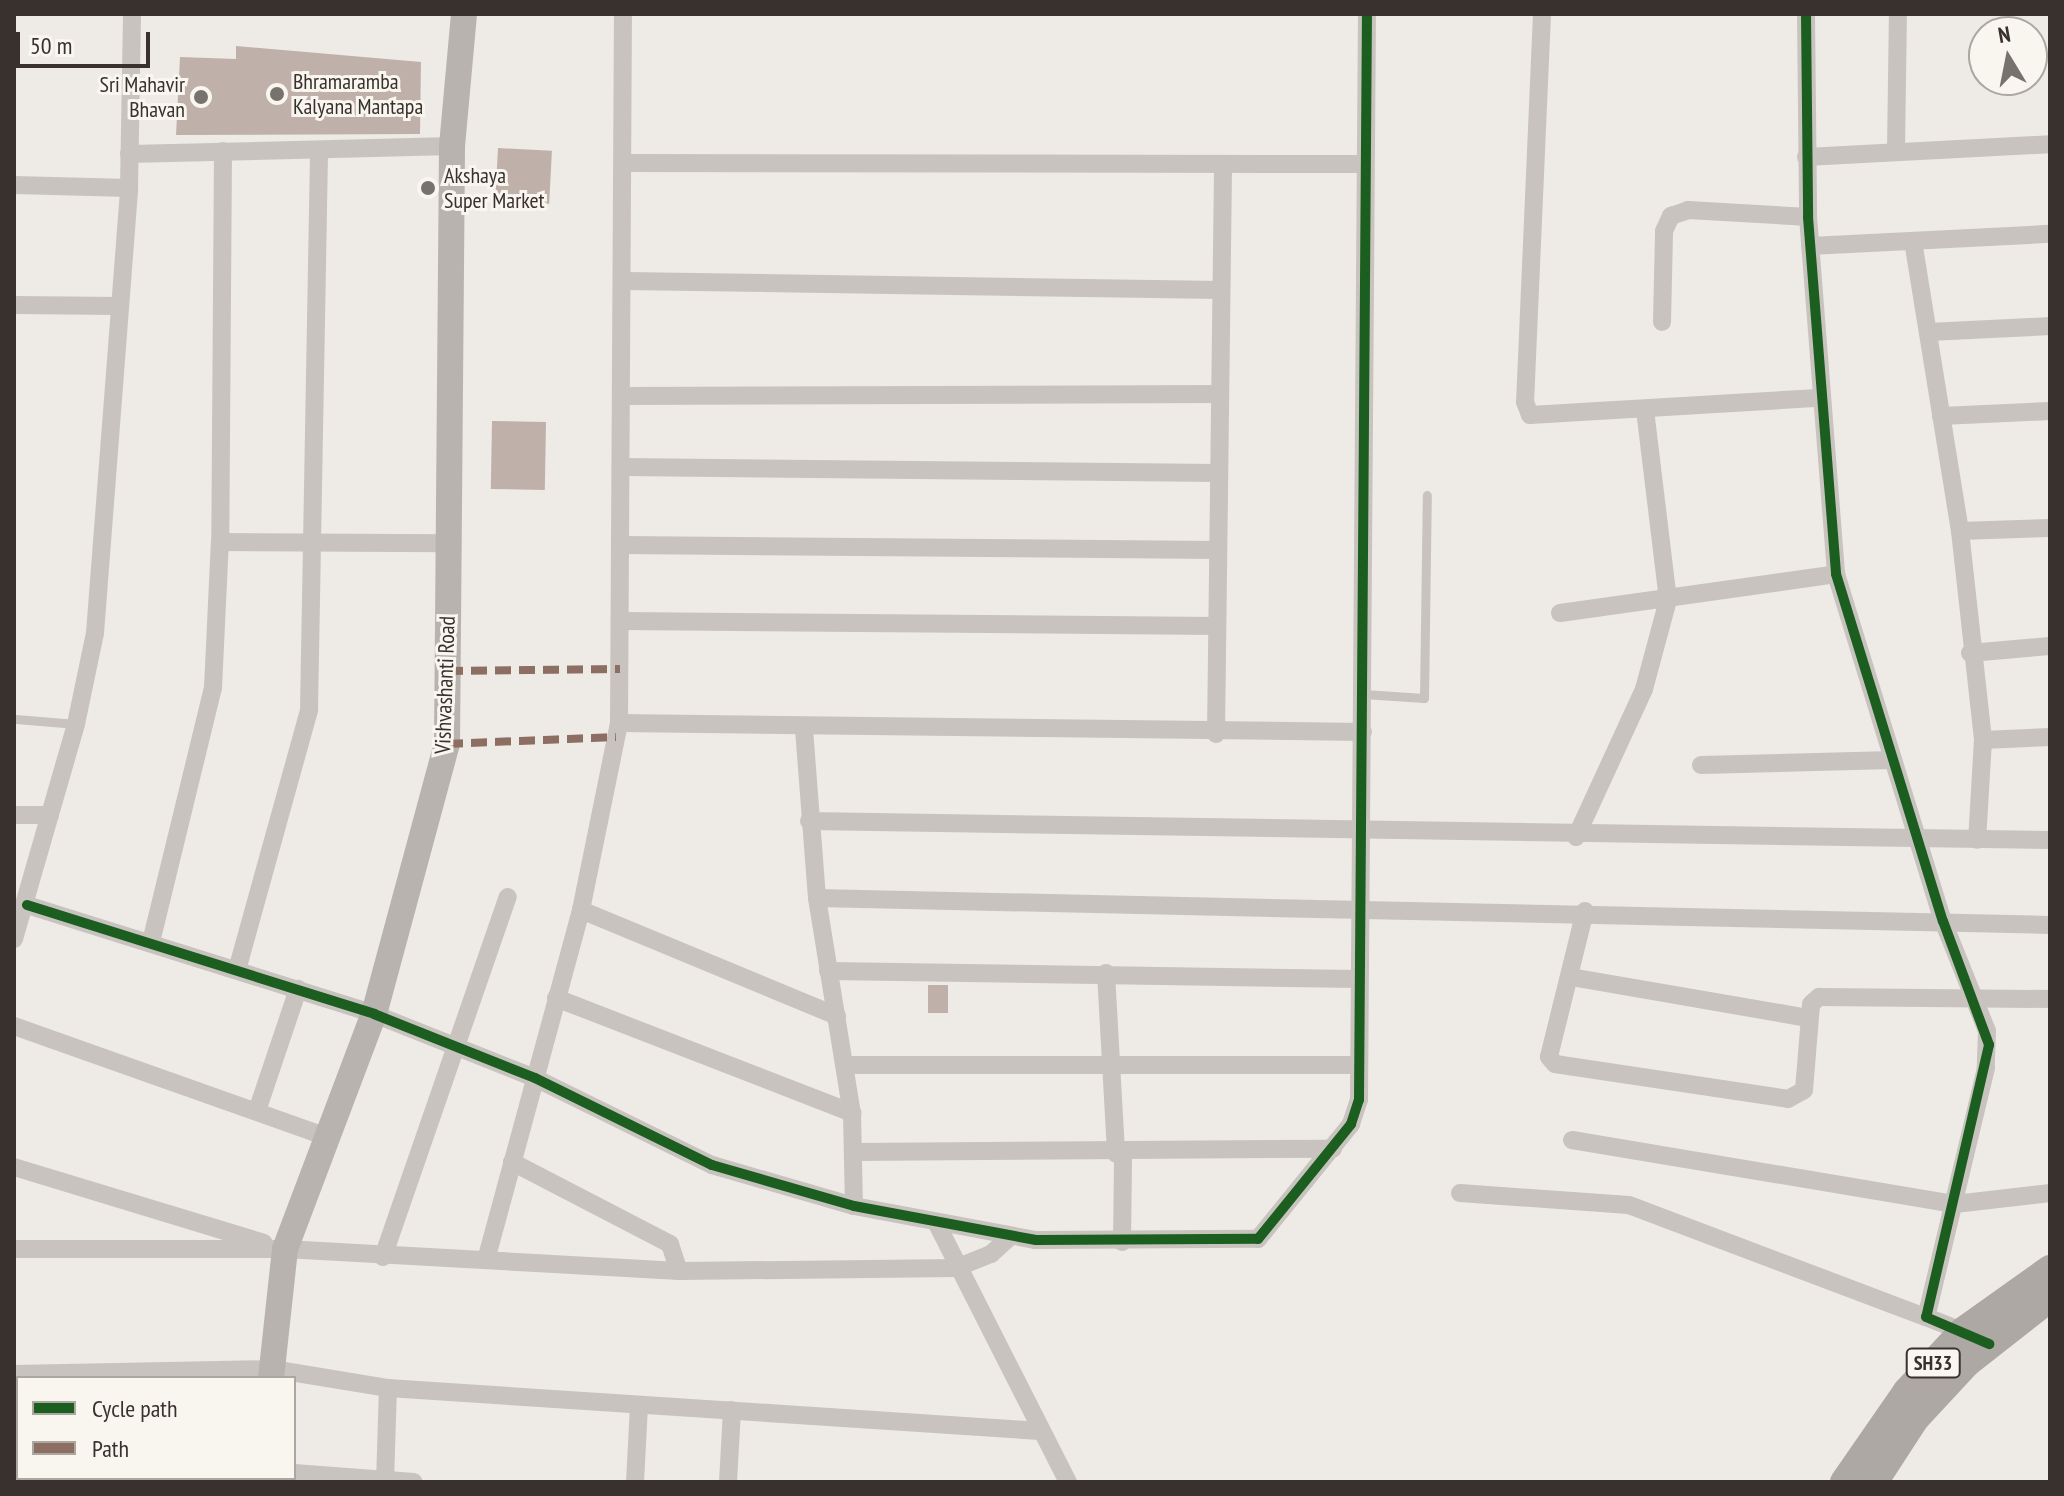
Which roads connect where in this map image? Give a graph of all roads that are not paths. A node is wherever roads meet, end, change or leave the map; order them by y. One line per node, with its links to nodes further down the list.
1 (132, 14): 13 (street)
2 (464, 14): 9 (street, Vishvashanti Road)
3 (623, 14): 15 (street)
4 (1367, 14): 16 (street)
5 (1542, 14): 34 (street)
6 (1806, 14): 14 (street)
7 (1898, 14): 11 (street)
8 (2050, 144): 11 (street)
9 (452, 146): 12 (street); 43 (street, Vishvashanti Road)
10 (223, 151): 12 (street); 13 (street); 42 (street)
11 (1896, 151): 14 (street)
12 (319, 152): 44 (street)
13 (129, 154): 19 (street)
14 (1806, 157): 20 (street)
15 (626, 163): 17 (street); 24 (street)
16 (1363, 164): 17 (street); 54 (street)
17 (1223, 166): 25 (street)
18 (14, 185): 19 (street)
19 (129, 188): 27 (street)
20 (1808, 217): 23 (street); 28 (street)
21 (2050, 234): 22 (street)
22 (1913, 241): 23 (street); 30 (street)
23 (1810, 246): 33 (street)
24 (625, 281): 25 (street); 32 (street)
25 (1221, 290): 31 (street)
26 (14, 305): 27 (street)
27 (120, 306): 57 (street)
28 (1662, 322)
29 (2050, 326): 30 (street)
30 (1929, 332): 36 (street)
31 (1220, 394): 32 (street); 38 (street)
32 (623, 396): 37 (street)
33 (1819, 398): 34 (street); 47 (street)
34 (1645, 410): 48 (street)
35 (2050, 411): 36 (street)
36 (1941, 416): 41 (street)
37 (623, 467): 38 (street); 45 (street)
38 (1219, 473): 46 (street)
39 (1427, 495): 54 (lane)
40 (2050, 528): 41 (street)
41 (1960, 531): 53 (street)
42 (220, 542): 44 (street); 82 (street)
43 (448, 543): 44 (street); 92 (street, Vishvashanti Road)
44 (313, 545): 83 (street)
45 (622, 545): 46 (street); 50 (street)
46 (1218, 550): 51 (street)
47 (1836, 574): 48 (street); 63 (street)
48 (1668, 600): 49 (street); 69 (street)
49 (1560, 613)
50 (621, 621): 51 (street); 56 (street)
51 (1217, 626): 60 (street)
52 (2050, 646): 53 (street)
53 (1970, 653): 62 (street)
54 (1363, 694): 59 (street)
55 (16, 719): 57 (lane)
56 (619, 723): 58 (street); 77 (street)
57 (76, 724): 66 (street)
58 (804, 729): 60 (street); 67 (street)
59 (1363, 732): 60 (street); 68 (street)
60 (1216, 734)
61 (2050, 737): 62 (street)
62 (1983, 740): 70 (street)
63 (1892, 760): 64 (street); 72 (street)
64 (1701, 765)
65 (14, 815): 66 (street)
66 (50, 815): 75 (street)
67 (809, 821): 68 (street); 74 (street)
68 (1360, 832): 69 (street); 76 (street)
69 (1576, 837): 72 (street)
70 (1977, 840): 71 (street); 72 (street)
71 (2050, 840)
72 (1919, 842): 79 (street)
73 (508, 897): 96 (street)
74 (817, 898): 76 (street); 84 (street)
75 (27, 905): 81 (street); 82 (street)
76 (1359, 909): 78 (street); 87 (street)
77 (581, 910): 89 (street); 93 (street)
78 (1585, 911): 79 (street); 86 (street)
79 (1943, 921): 80 (street); 90 (street)
80 (2050, 925)
81 (16, 928)
82 (151, 942): 83 (street)
83 (237, 970): 88 (street)
84 (828, 971): 85 (street); 93 (street)
85 (1106, 973): 87 (street); 98 (street)
86 (1571, 977): 94 (street); 94 (street)
87 (1358, 979): 99 (street)
88 (298, 989): 92 (street); 101 (street)
89 (556, 998): 100 (street); 102 (street)
90 (1973, 999): 91 (street); 94 (street); 112 (street)
91 (2050, 999)
92 (374, 1014): 96 (street); 103 (street, Vishvashanti Road)
93 (837, 1016): 97 (street)
94 (1808, 1018)
95 (14, 1026): 101 (street)
96 (453, 1047): 100 (street); 119 (street)
97 (845, 1065): 98 (street); 102 (street)
98 (1113, 1065): 99 (street); 107 (street)
99 (1358, 1065): 105 (street)
100 (535, 1078): 108 (street); 113 (street)
101 (257, 1111): 103 (street)
102 (852, 1113): 106 (street)
103 (328, 1137): 118 (street, Vishvashanti Road)
104 (1572, 1140): 112 (street)
105 (1333, 1149): 107 (street); 116 (street)
106 (854, 1152): 107 (street); 113 (street)
107 (1120, 1155): 116 (street)
108 (512, 1162): 120 (street); 122 (street)
109 (14, 1167): 118 (street)
110 (1460, 1193): 124 (street)
111 (2050, 1193): 112 (street)
112 (1955, 1204): 124 (street)
113 (854, 1206): 114 (street)
114 (936, 1222): 115 (street); 121 (street)
115 (1011, 1236): 116 (street); 121 (street)
116 (1122, 1242)
117 (14, 1249): 118 (street)
118 (285, 1249): 119 (street); 128 (street, Vishvashanti Road)
119 (383, 1257): 120 (street)
120 (486, 1260): 122 (street)
121 (956, 1268): 122 (street); 134 (street)
122 (679, 1271)
123 (2050, 1279): 125 (main road, SH33); 126 (main road)
124 (1926, 1317): 125 (street)
125 (1963, 1331): 126 (street); 141 (main road, SH33)
126 (1989, 1344): 142 (main road)
127 (14, 1374): 129 (street)
128 (272, 1374): 129 (street)
129 (149, 1375)
130 (296, 1377): 131 (street)
131 (388, 1388): 132 (street); 136 (street)
132 (639, 1405): 133 (street); 138 (street)
133 (732, 1410): 134 (street); 139 (street)
134 (1040, 1431): 140 (street)
135 (296, 1473): 136 (street)
136 (385, 1481): 137 (street)
137 (414, 1482)
138 (635, 1482)
139 (728, 1482)
140 (1068, 1482)
141 (1844, 1482)
142 (1874, 1482)

